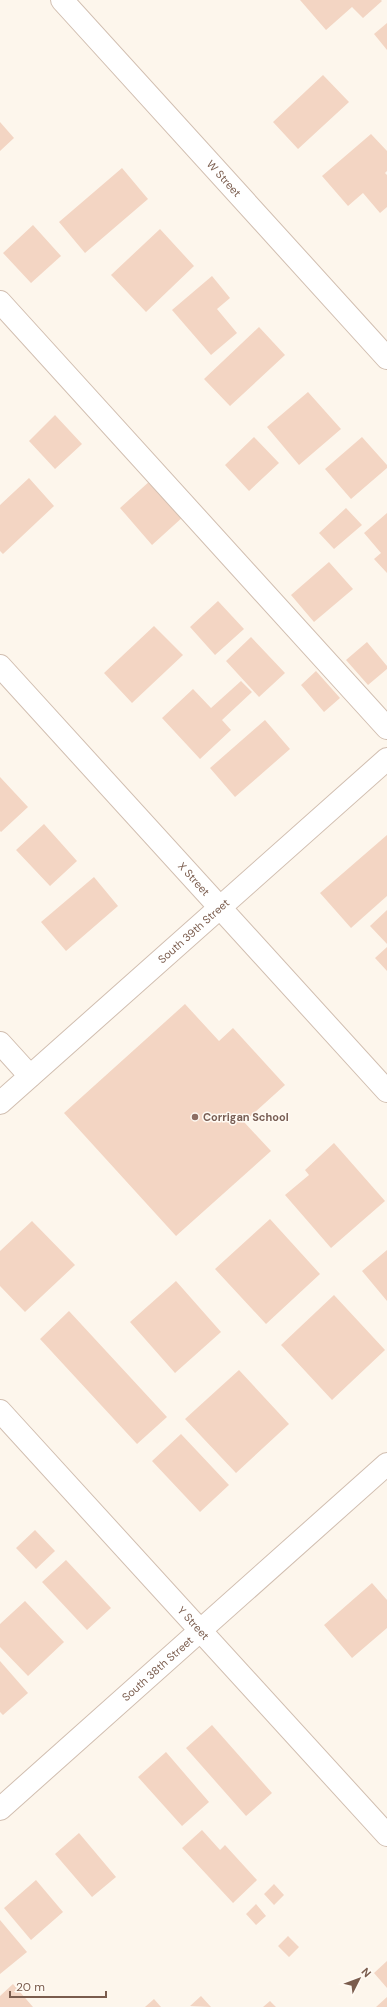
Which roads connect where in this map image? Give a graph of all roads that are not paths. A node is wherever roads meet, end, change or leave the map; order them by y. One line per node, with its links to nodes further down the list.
1 (62, 0): 3 (street, W Street)
2 (0, 302): 5 (street)
3 (387, 358)
4 (0, 666): 7 (street, X Street)
5 (387, 728)
6 (387, 758): 7 (street, South 39th Street)
7 (220, 908): 9 (street, South 39th Street); 10 (street, X Street)
8 (0, 1043): 9 (street)
9 (30, 1076): 11 (street, South 39th Street)
10 (387, 1091)
11 (0, 1103)
12 (0, 1411): 14 (street, Y Street)
13 (387, 1465): 14 (street, South 38th Street)
14 (201, 1630): 15 (street, South 38th Street); 16 (street, Y Street)
15 (0, 1809)
16 (387, 1835)

